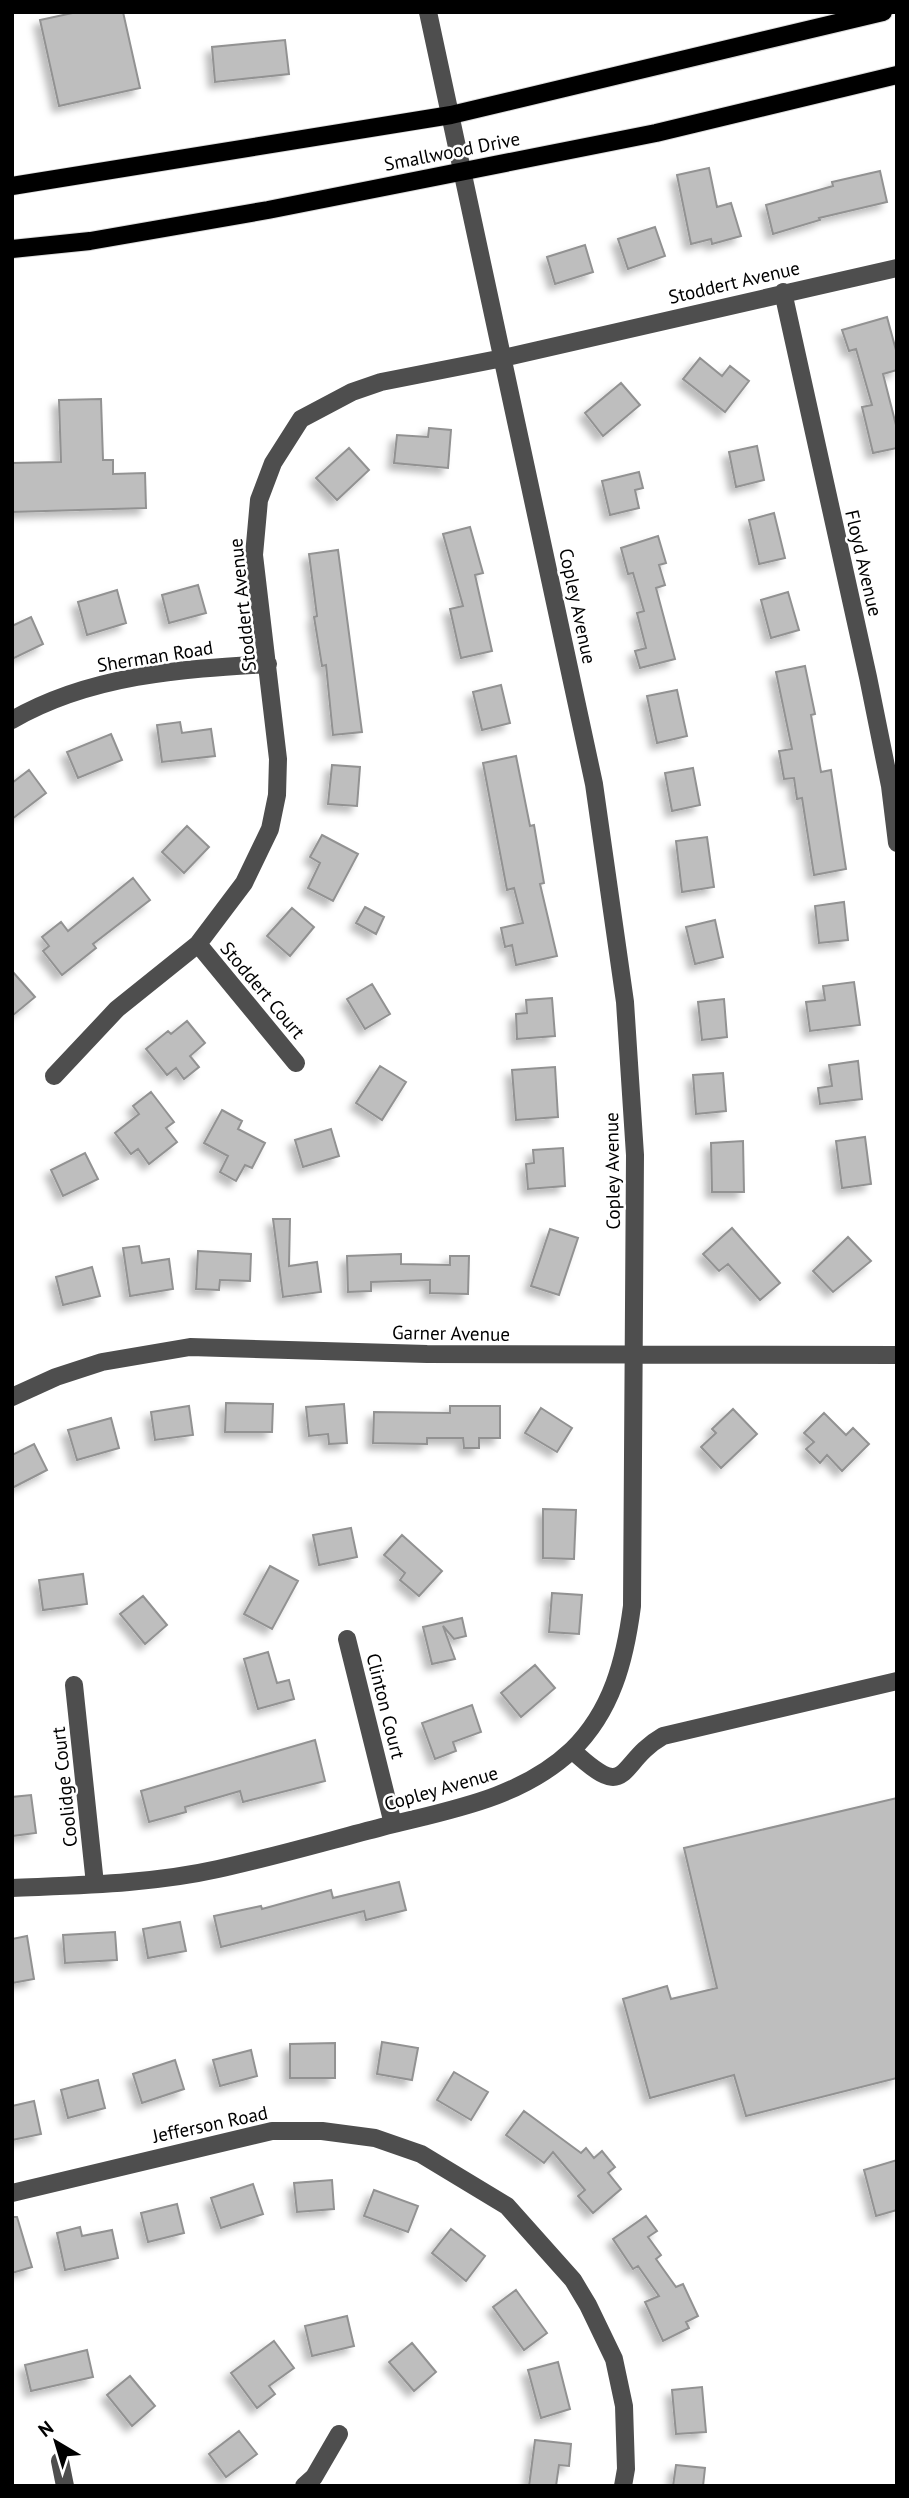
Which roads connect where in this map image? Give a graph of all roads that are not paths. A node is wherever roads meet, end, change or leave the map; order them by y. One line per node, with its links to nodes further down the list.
1 (428, 12): 4 (street, Copley Avenue)
2 (883, 12): 4 (main road, Smallwood Drive)
3 (897, 75): 5 (main road, Smallwood Drive)
4 (451, 115): 5 (street, Copley Avenue); 6 (main road, Smallwood Drive)
5 (463, 169): 7 (main road, Smallwood Drive); 10 (street, Copley Avenue)
6 (12, 186)
7 (12, 249)
8 (897, 268): 9 (street, Stoddert Avenue)
9 (783, 292): 10 (street, Stoddert Avenue); 13 (street, Floyd Avenue)
10 (503, 358): 11 (street, Stoddert Avenue); 18 (street, Copley Avenue)
11 (268, 664): 12 (street, Sherman Road); 14 (street, Stoddert Avenue)
12 (12, 720)
13 (897, 844)
14 (198, 944): 15 (street, Stoddert Court); 16 (street, Stoddert Avenue)
15 (296, 1063)
16 (54, 1076)
17 (897, 1355): 18 (street, Garner Avenue)
18 (636, 1356): 19 (street, Garner Avenue); 23 (street, Copley Avenue)
19 (12, 1397)
20 (347, 1639): 24 (street, Clinton Court)
21 (897, 1681): 23 (street)
22 (74, 1685): 25 (street, Coolidge Court)
23 (572, 1749): 24 (street, Copley Avenue)
24 (393, 1824): 25 (street, Copley Avenue)
25 (95, 1884): 26 (street, Copley Avenue)
26 (12, 1888)
27 (12, 2193): 32 (street, Jefferson Road)
28 (339, 2434): 31 (street)
29 (60, 2461): 30 (street)
30 (65, 2486)
31 (303, 2486)
32 (623, 2486)

